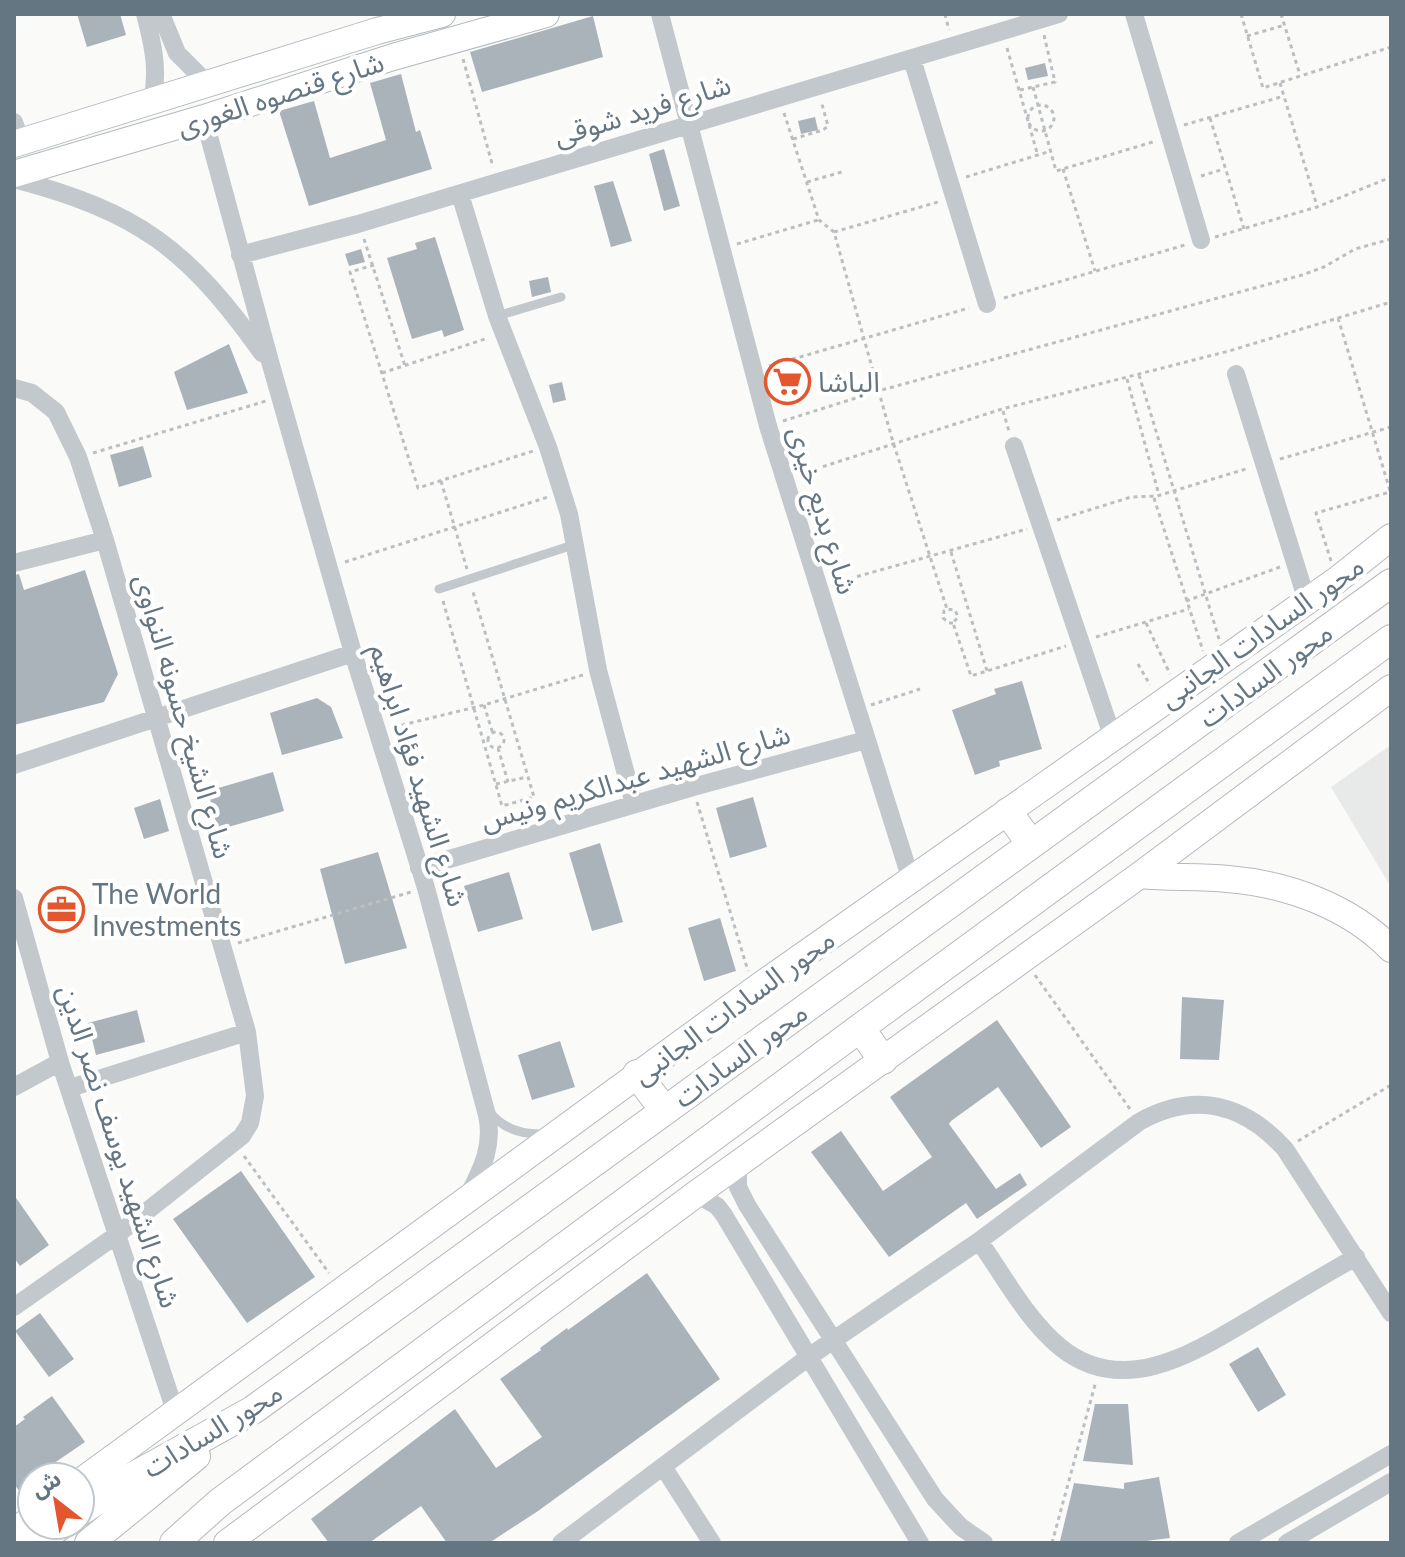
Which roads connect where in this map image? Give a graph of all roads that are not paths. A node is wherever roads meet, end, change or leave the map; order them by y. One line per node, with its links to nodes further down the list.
1 (145, 14): 11 (street)
2 (161, 14): 10 (street)
3 (546, 14): 12 (street, شارع قنصوه الغورى)
4 (660, 14): 13 (street, شارع بديع خيرى)
5 (1134, 14): 17 (street)
6 (432, 15): 8 (street, شارع قنصوه الغورى)
7 (1050, 17): 9 (street, شارع فريد شوقى)
8 (379, 23): 10 (street, شارع قنصوه الغورى)
9 (912, 59): 13 (street, شارع فريد شوقى); 20 (street)
10 (209, 85): 11 (street, شارع قنصوه الغورى)
11 (152, 101): 14 (street, شارع قنصوه الغورى)
12 (204, 118): 15 (street, شارع قنصوه الغورى); 18 (street, شارع الشهيد فؤاد ابراهيم)
13 (690, 124): 16 (street, شارع فريد شوقى); 38 (street, شارع بديع خيرى)
14 (16, 136)
15 (14, 176): 22 (street, شارع الشهيد فؤاد ابراهيم)
16 (460, 194): 18 (street, شارع فريد شوقى); 21 (street)
17 (1201, 240)
18 (240, 255): 22 (street, شارع الشهيد فؤاد ابراهيم)
19 (561, 297): 21 (lane)
20 (987, 304)
21 (500, 324): 28 (street)
22 (271, 365): 34 (street, شارع الشهيد فؤاد ابراهيم)
23 (1236, 374): 32 (street)
24 (14, 388): 27 (street, شارع الشيخ حسونه النواوى)
25 (1014, 446): 37 (street)
26 (1391, 537): 32 (street, محور السادات الجانبى)
27 (105, 540): 29 (street); 36 (street, شارع الشيخ حسونه النواوى)
28 (576, 544): 31 (lane); 40 (street)
29 (14, 563)
30 (1391, 583): 42 (main road, محور السادات)
31 (439, 589)
32 (1307, 601): 37 (street, محور السادات الجانبى)
33 (1391, 639): 48 (main road, محور السادات)
34 (353, 653): 36 (street); 43 (street, شارع الشهيد فؤاد ابراهيم)
35 (1391, 688): 44 (street)
36 (156, 718): 39 (street); 49 (street, شارع الشيخ حسونه النواوى)
37 (1113, 738): 41 (street, محور السادات الجانبى)
38 (866, 740): 40 (street, شارع الشهيد عبدالكريم ونيس); 45 (street, شارع بديع خيرى)
39 (14, 765)
40 (634, 804): 43 (street, شارع الشهيد عبدالكريم ونيس)
41 (1008, 812): 42 (main road); 45 (street, محور السادات الجانبى)
42 (1031, 844): 56 (main road, محور السادات)
43 (419, 868): 55 (street, شارع الشهيد فؤاد ابراهيم)
44 (1140, 875): 47 (street); 50 (street)
45 (911, 880): 52 (street, محور السادات الجانبى)
46 (14, 898): 51 (street, شارع الشهيد يوسف نصر الدين)
47 (1391, 949)
48 (860, 1028): 50 (main road); 75 (main road, محور السادات)
49 (247, 1032): 54 (street); 61 (street, شارع الشيخ حسونه النواوى)
50 (883, 1060): 58 (street)
51 (60, 1062): 53 (street); 54 (street, شارع الشهيد يوسف نصر الدين)
52 (637, 1074): 56 (main road); 57 (street, محور السادات الجانبى)
53 (14, 1087)
54 (70, 1088): 61 (street, شارع الشهيد يوسف نصر الدين)
55 (485, 1105): 57 (lane); 60 (street, شارع الشهيد فؤاد ابراهيم)
56 (664, 1110): 68 (main road, محور السادات)
57 (556, 1134): 60 (street, محور السادات الجانبى)
58 (738, 1164): 59 (street); 66 (street)
59 (696, 1194): 67 (street); 79 (street)
60 (466, 1200): 69 (street, محور السادات الجانبى)
61 (118, 1234): 64 (street, شارع الشيخ حسونه النواوى); 69 (street, شارع الشهيد يوسف نصر الدين)
62 (979, 1241): 63 (street); 63 (street); 66 (street)
63 (1356, 1257): 65 (street)
64 (14, 1307)
65 (1391, 1313)
66 (833, 1342): 67 (street); 83 (street)
67 (810, 1356): 71 (street); 82 (street)
68 (253, 1410): 74 (main road, محور السادات); 76 (main road)
69 (175, 1411): 72 (street, محور السادات الجانبى)
70 (1391, 1454): 84 (street)
71 (664, 1468): 80 (street); 81 (street)
72 (96, 1470)
73 (1391, 1482): 85 (street)
74 (96, 1501)
75 (220, 1502): 77 (main road); 78 (main road, محور السادات)
76 (89, 1543)
77 (153, 1543)
78 (174, 1543)
79 (227, 1543)
80 (561, 1543)
81 (712, 1543)
82 (920, 1543)
83 (984, 1543)
84 (1238, 1543)
85 (1287, 1543)

